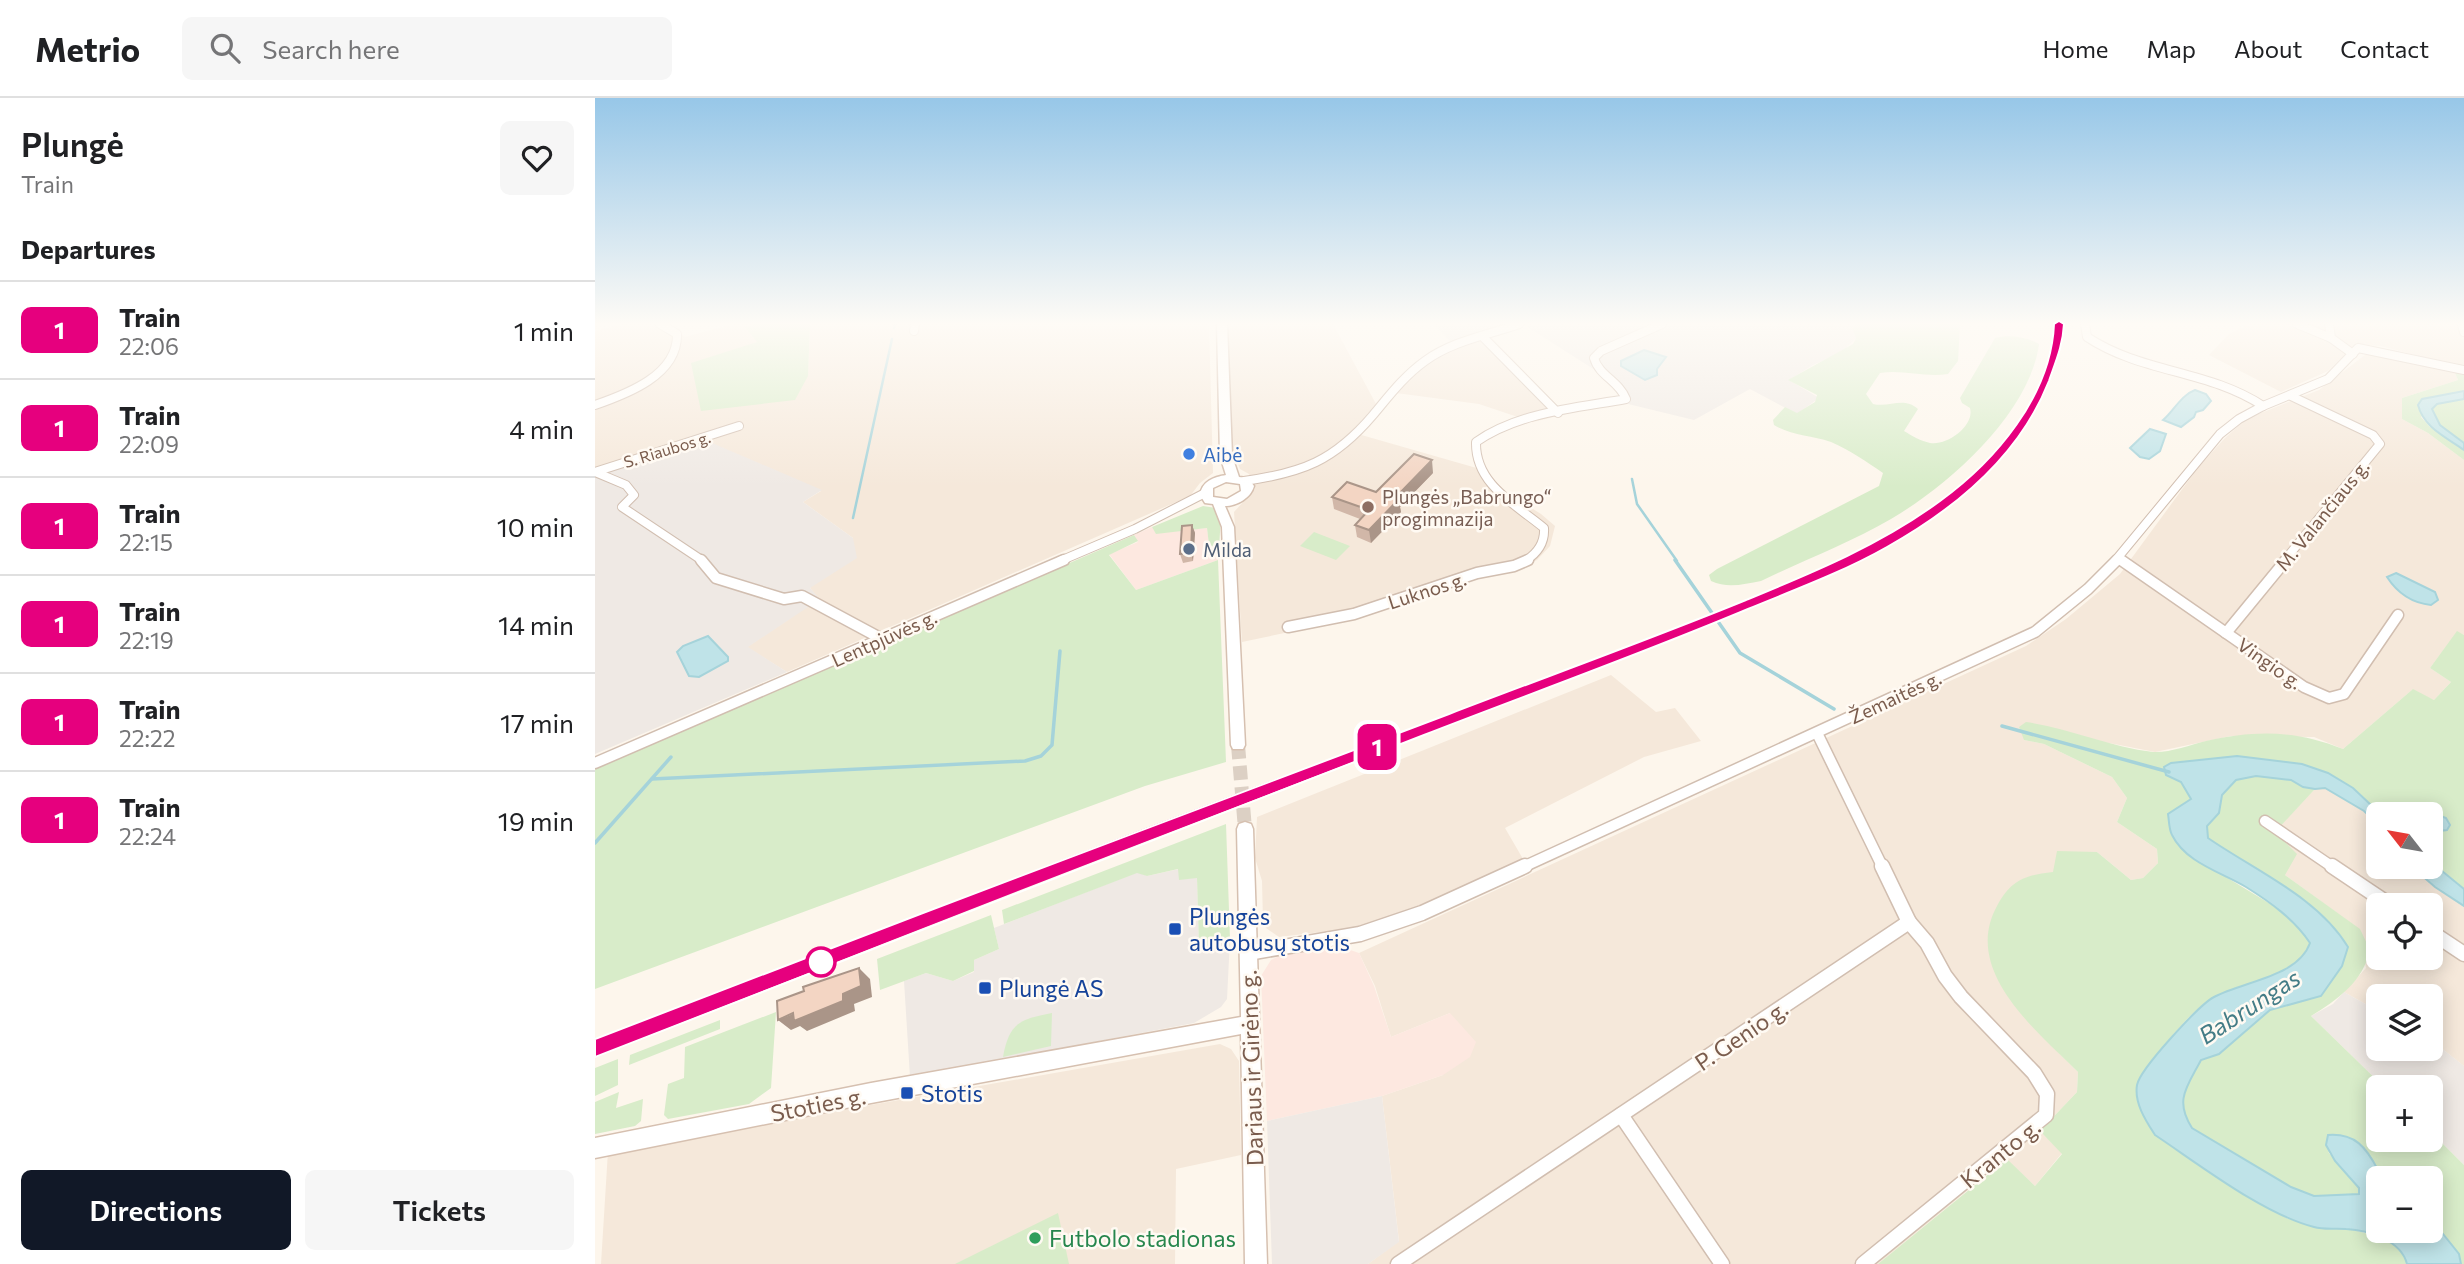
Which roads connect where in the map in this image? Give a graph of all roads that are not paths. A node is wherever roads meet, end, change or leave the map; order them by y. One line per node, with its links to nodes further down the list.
1 (649, 378): 9 (street)
2 (1223, 378): 13 (main road)
3 (1405, 378): 16 (street)
4 (1524, 378): 11 (street)
5 (1611, 378): 11 (street)
6 (2194, 378): 10 (street)
7 (2329, 378): 8 (street, Žemaitės g.)
8 (2291, 396): 10 (street, Žemaitės g.); 23 (street, M. Valančiaus g.)
9 (595, 405)
10 (2263, 406): 20 (street, Žemaitės g.)
11 (1558, 413): 22 (street, Luknos g.)
12 (739, 426): 14 (street, S. Riaubos g.)
13 (1226, 456): 15 (main road); 16 (main road)
14 (595, 472): 24 (street)
15 (1218, 479): 16 (main road); 17 (main road)
16 (1242, 482): 18 (main road)
17 (1212, 499): 18 (main road); 19 (main road); 24 (street, Lentpjūvės g.)
18 (1235, 501): 19 (main road)
19 (1228, 527): 26 (main road)
20 (2120, 559): 23 (street, Vingio g.); 25 (street, Žemaitės g.)
21 (2399, 615): 23 (street, Vingio g.)
22 (1288, 627)
23 (2226, 633)
24 (882, 639): 27 (street, Lentpjūvės g.)
25 (1817, 733): 31 (street); 33 (street, Žemaitės g.)
26 (1238, 744)
27 (595, 763)
28 (2265, 821): 30 (street)
29 (1245, 829): 33 (main road, Dariaus ir Girėno g.)
30 (2373, 893)
31 (1909, 922): 36 (street, P. Genio g.); 41 (street, Kranto g.)
32 (2443, 940): 34 (street)
33 (1248, 953): 35 (main road, Dariaus ir Girėno g.)
34 (2464, 954)
35 (1248, 1024): 37 (main road, Stoties g.); 38 (main road, Dariaus ir Girėno g.)
36 (1621, 1115): 39 (street, P. Genio g.); 40 (street)
37 (595, 1148)
38 (1256, 1264)
39 (1398, 1264)
40 (1723, 1264)
41 (1863, 1264)

